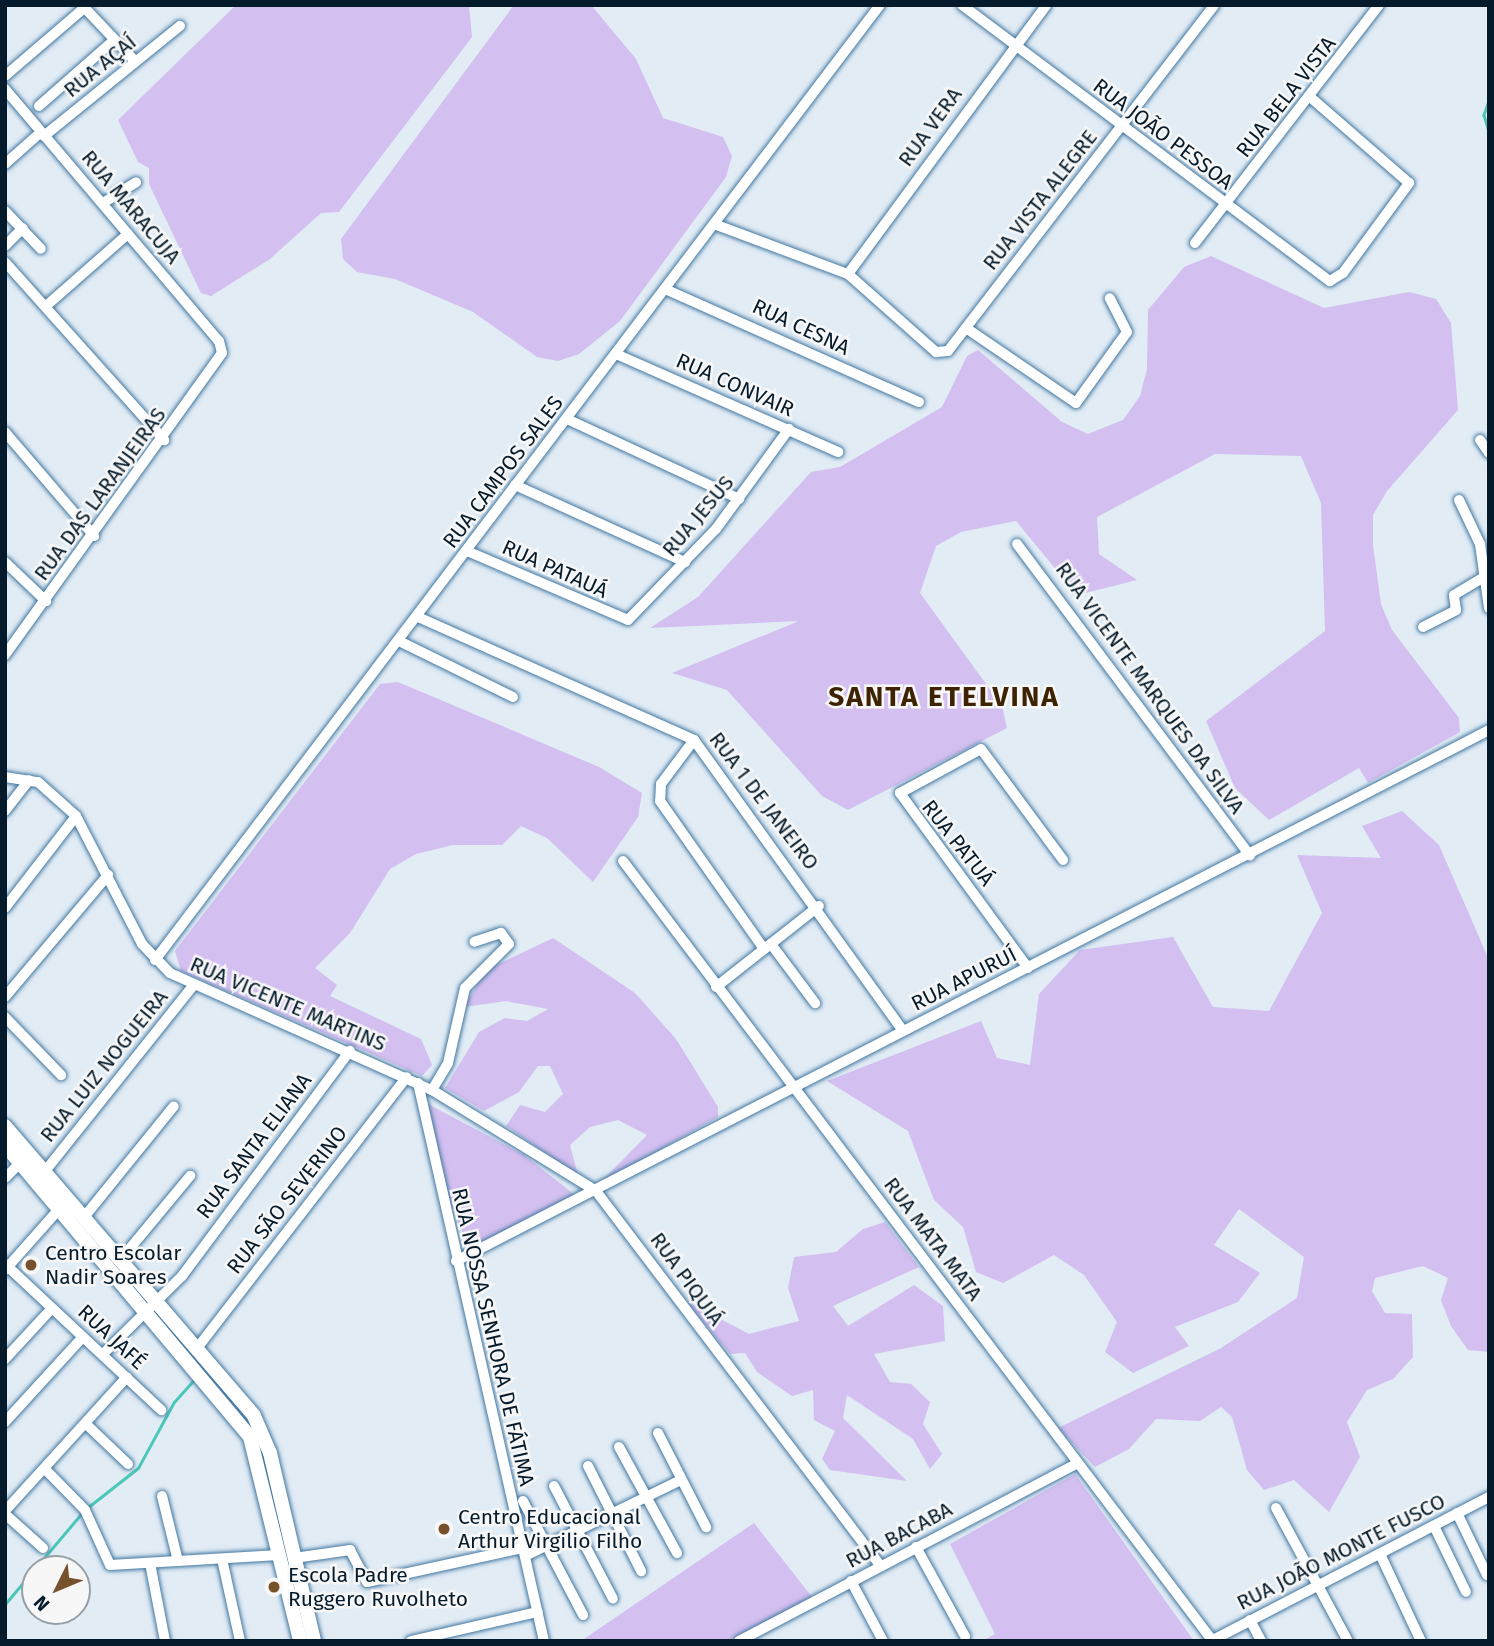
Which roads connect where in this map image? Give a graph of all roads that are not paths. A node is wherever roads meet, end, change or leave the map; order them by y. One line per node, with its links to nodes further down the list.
1 (880, 5): 22 (street, RUA CAMPOS SALES)
2 (962, 5): 9 (street, RUA JOÃO PESSOA)
3 (1046, 5): 9 (street, RUA VERA)
4 (1214, 5): 15 (street, RUA VISTA ALEGRE)
5 (83, 6): 8 (street); 11 (street)
6 (1379, 6): 13 (street, RUA BELA VISTA)
7 (180, 26): 10 (street, RUA AÇAÍ)
8 (114, 40): 10 (street); 14 (street)
9 (1014, 45): 15 (street, RUA JOÃO PESSOA); 29 (street, RUA VERA)
10 (135, 61): 16 (street, RUA AÇAÍ)
11 (5, 76)
12 (5, 89): 16 (street, RUA MARACUJA)
13 (1310, 97): 20 (street, RUA BELA VISTA); 20 (street, RUA JOÃO PESSOA)
14 (39, 106)
15 (1121, 127): 20 (street, RUA JOÃO PESSOA); 33 (street, RUA VISTA ALEGRE)
16 (43, 134): 17 (street, RUA AÇAÍ); 19 (street, RUA MARACUJA)
17 (5, 164)
18 (136, 182): 19 (street)
19 (103, 203): 24 (street, RUA MARACUJA)
20 (1225, 205): 25 (street, RUA BELA VISTA)
21 (5, 211): 23 (street)
22 (714, 223): 29 (street); 30 (street, RUA CAMPOS SALES)
23 (23, 228): 26 (street); 27 (street)
24 (128, 234): 32 (street); 34 (street, RUA MARACUJA)
25 (1195, 243)
26 (5, 246)
27 (41, 249)
28 (5, 262): 32 (street)
29 (848, 274): 33 (street, RUA VISTA ALEGRE)
30 (665, 289): 35 (street, RUA CAMPOS SALES); 36 (street, RUA CESNA)
31 (1110, 298): 33 (street)
32 (46, 306): 40 (street)
33 (967, 328)
34 (222, 353): 40 (street, RUA DAS LARANJEIRAS)
35 (616, 354): 37 (street, RUA CAMPOS SALES); 38 (street, RUA CONVAIR)
36 (919, 402)
37 (567, 419): 44 (street, RUA CAMPOS SALES); 45 (street)
38 (789, 429): 42 (street, RUA CONVAIR); 45 (street, RUA JESUS)
39 (5, 432): 47 (street)
40 (164, 440): 47 (street, RUA DAS LARANJEIRAS)
41 (1480, 440): 43 (street)
42 (838, 452)
43 (1489, 453)
44 (515, 485): 49 (street, RUA CAMPOS SALES); 51 (street)
45 (739, 499): 51 (street, RUA JESUS)
46 (1459, 500): 52 (street)
47 (94, 536): 54 (street, RUA DAS LARANJEIRAS)
48 (1017, 544): 68 (street, RUA VICENTE MARQUES DA SILVA)
49 (467, 551): 56 (street, RUA CAMPOS SALES); 57 (street, RUA PATAUÁ)
50 (5, 562): 54 (street)
51 (685, 562): 57 (street, RUA JESUS)
52 (1486, 576): 53 (street); 58 (street)
53 (1488, 594): 55 (street)
54 (46, 601): 60 (street, RUA DAS LARANJEIRAS)
55 (1489, 608)
56 (418, 617): 59 (street, RUA CAMPOS SALES); 63 (street, RUA 1 DE JANEIRO)
57 (628, 620)
58 (1423, 627)
59 (399, 641): 61 (street); 76 (street, RUA CAMPOS SALES)
60 (5, 655)
61 (513, 697)
62 (1489, 730): 68 (street, RUA APURUÍ)
63 (694, 740): 72 (street, RUA 1 DE JANEIRO); 75 (street)
64 (5, 778): 65 (street, RUA VICENTE MARTINS)
65 (29, 780): 66 (street); 67 (street, RUA VICENTE MARTINS)
66 (5, 811)
67 (76, 816): 71 (street, RUA VICENTE MARTINS); 73 (street)
68 (1250, 856): 77 (street, RUA APURUÍ)
69 (1063, 860): 77 (street, RUA PATUÁ)
70 (624, 861): 79 (street, RUA MATA MATA)
71 (108, 875): 76 (street, RUA VICENTE MARTINS); 80 (street)
72 (819, 906): 75 (street); 83 (street, RUA 1 DE JANEIRO)
73 (5, 908)
74 (474, 942): 88 (street)
75 (767, 946): 79 (street); 81 (street)
76 (155, 960): 78 (street, RUA VICENTE MARTINS)
77 (1028, 968): 83 (street, RUA APURUÍ)
78 (192, 987): 84 (street, RUA VICENTE MARTINS); 94 (street, RUA LUIZ NOGUEIRA)
79 (716, 987): 89 (street, RUA MATA MATA)
80 (5, 997)
81 (815, 1003)
82 (5, 1017): 85 (street)
83 (903, 1031): 89 (street, RUA APURUÍ)
84 (350, 1051): 86 (street, RUA VICENTE MARTINS); 103 (street, RUA SANTA ELIANA)
85 (61, 1075)
86 (407, 1077): 87 (street, RUA PIQUIÁ); 106 (street, RUA SÃO SEVERINO)
87 (418, 1083): 88 (street, RUA PIQUIÁ); 101 (street, RUA NOSSA SENHORA DE FÁTIMA)
88 (432, 1090): 97 (street, RUA PIQUIÁ)
89 (796, 1090): 97 (street, RUA APURUÍ); 116 (street, RUA MATA MATA)
90 (174, 1106): 99 (street)
91 (5, 1126): 94 (main road)
92 (5, 1145): 93 (main road)
93 (21, 1163): 96 (street); 98 (main road)
94 (46, 1170): 99 (main road)
95 (190, 1176): 100 (street)
96 (5, 1178)
97 (596, 1191): 101 (street, RUA APURUÍ); 143 (street, RUA PIQUIÁ)
98 (60, 1208): 102 (street); 103 (main road)
99 (85, 1216): 100 (main road)
100 (122, 1258): 103 (main road)
101 (456, 1261): 135 (street, RUA NOSSA SENHORA DE FÁTIMA)
102 (6, 1267): 104 (street, RUA JAFÉ)
103 (151, 1303): 106 (main road); 107 (street, RUA SANTA ELIANA); 138 (main road)
104 (52, 1308): 105 (street, RUA JAFÉ); 108 (street)
105 (82, 1337): 107 (street, RUA JAFÉ); 111 (street)
106 (198, 1347): 139 (main road)
107 (103, 1354): 109 (street, RUA JAFÉ)
108 (5, 1359)
109 (127, 1377): 110 (street, RUA JAFÉ); 112 (street)
110 (161, 1410)
111 (5, 1422)
112 (86, 1424): 115 (street); 118 (street)
113 (658, 1433): 119 (street)
114 (620, 1447): 122 (street)
115 (128, 1464)
116 (1076, 1464): 133 (street, RUA BACABA); 154 (street, RUA MATA MATA)
117 (588, 1466): 128 (street)
118 (45, 1469): 126 (street); 142 (street)
119 (681, 1480): 122 (street); 130 (street)
120 (554, 1486): 131 (street)
121 (162, 1496): 141 (street)
122 (646, 1497): 128 (street); 136 (street)
123 (1489, 1497): 127 (street, RUA JOÃO MONTE FUSCO)
124 (523, 1501): 132 (street)
125 (1276, 1508): 147 (street)
126 (5, 1513): 134 (street)
127 (1457, 1513): 129 (street, RUA JOÃO MONTE FUSCO); 145 (street)
128 (613, 1514): 131 (street); 144 (street)
129 (1434, 1526): 137 (street, RUA JOÃO MONTE FUSCO); 148 (street)
130 (706, 1527)
131 (579, 1532): 132 (street); 149 (street)
132 (546, 1547): 135 (street); 151 (street)
133 (916, 1547): 143 (street, RUA BACABA); 153 (street)
134 (43, 1548)
135 (524, 1552): 139 (street); 150 (street, RUA NOSSA SENHORA DE FÁTIMA)
136 (677, 1553)
137 (1380, 1554): 147 (street, RUA JOÃO MONTE FUSCO); 165 (street)
138 (279, 1555): 140 (street); 157 (main road)
139 (294, 1558): 158 (main road)
140 (222, 1559): 141 (street); 156 (street)
141 (178, 1561): 142 (street)
142 (150, 1563): 155 (street)
143 (881, 1566): 146 (street, RUA BACABA)
144 (641, 1571)
145 (1488, 1575)
146 (851, 1581): 161 (street, RUA BACABA); 162 (street)
147 (1316, 1586): 152 (street, RUA JOÃO MONTE FUSCO); 164 (street)
148 (1466, 1592)
149 (613, 1599)
150 (538, 1612): 159 (street); 160 (street, RUA NOSSA SENHORA DE FÁTIMA)
151 (583, 1615)
152 (1250, 1620): 154 (street, RUA JOÃO MONTE FUSCO); 163 (street)
153 (965, 1636)
154 (1212, 1640)
155 (165, 1641)
156 (240, 1641)
157 (300, 1641)
158 (314, 1641)
159 (411, 1641)
160 (544, 1641)
161 (739, 1641)
162 (883, 1641)
163 (1261, 1641)
164 (1348, 1641)
165 (1421, 1641)

